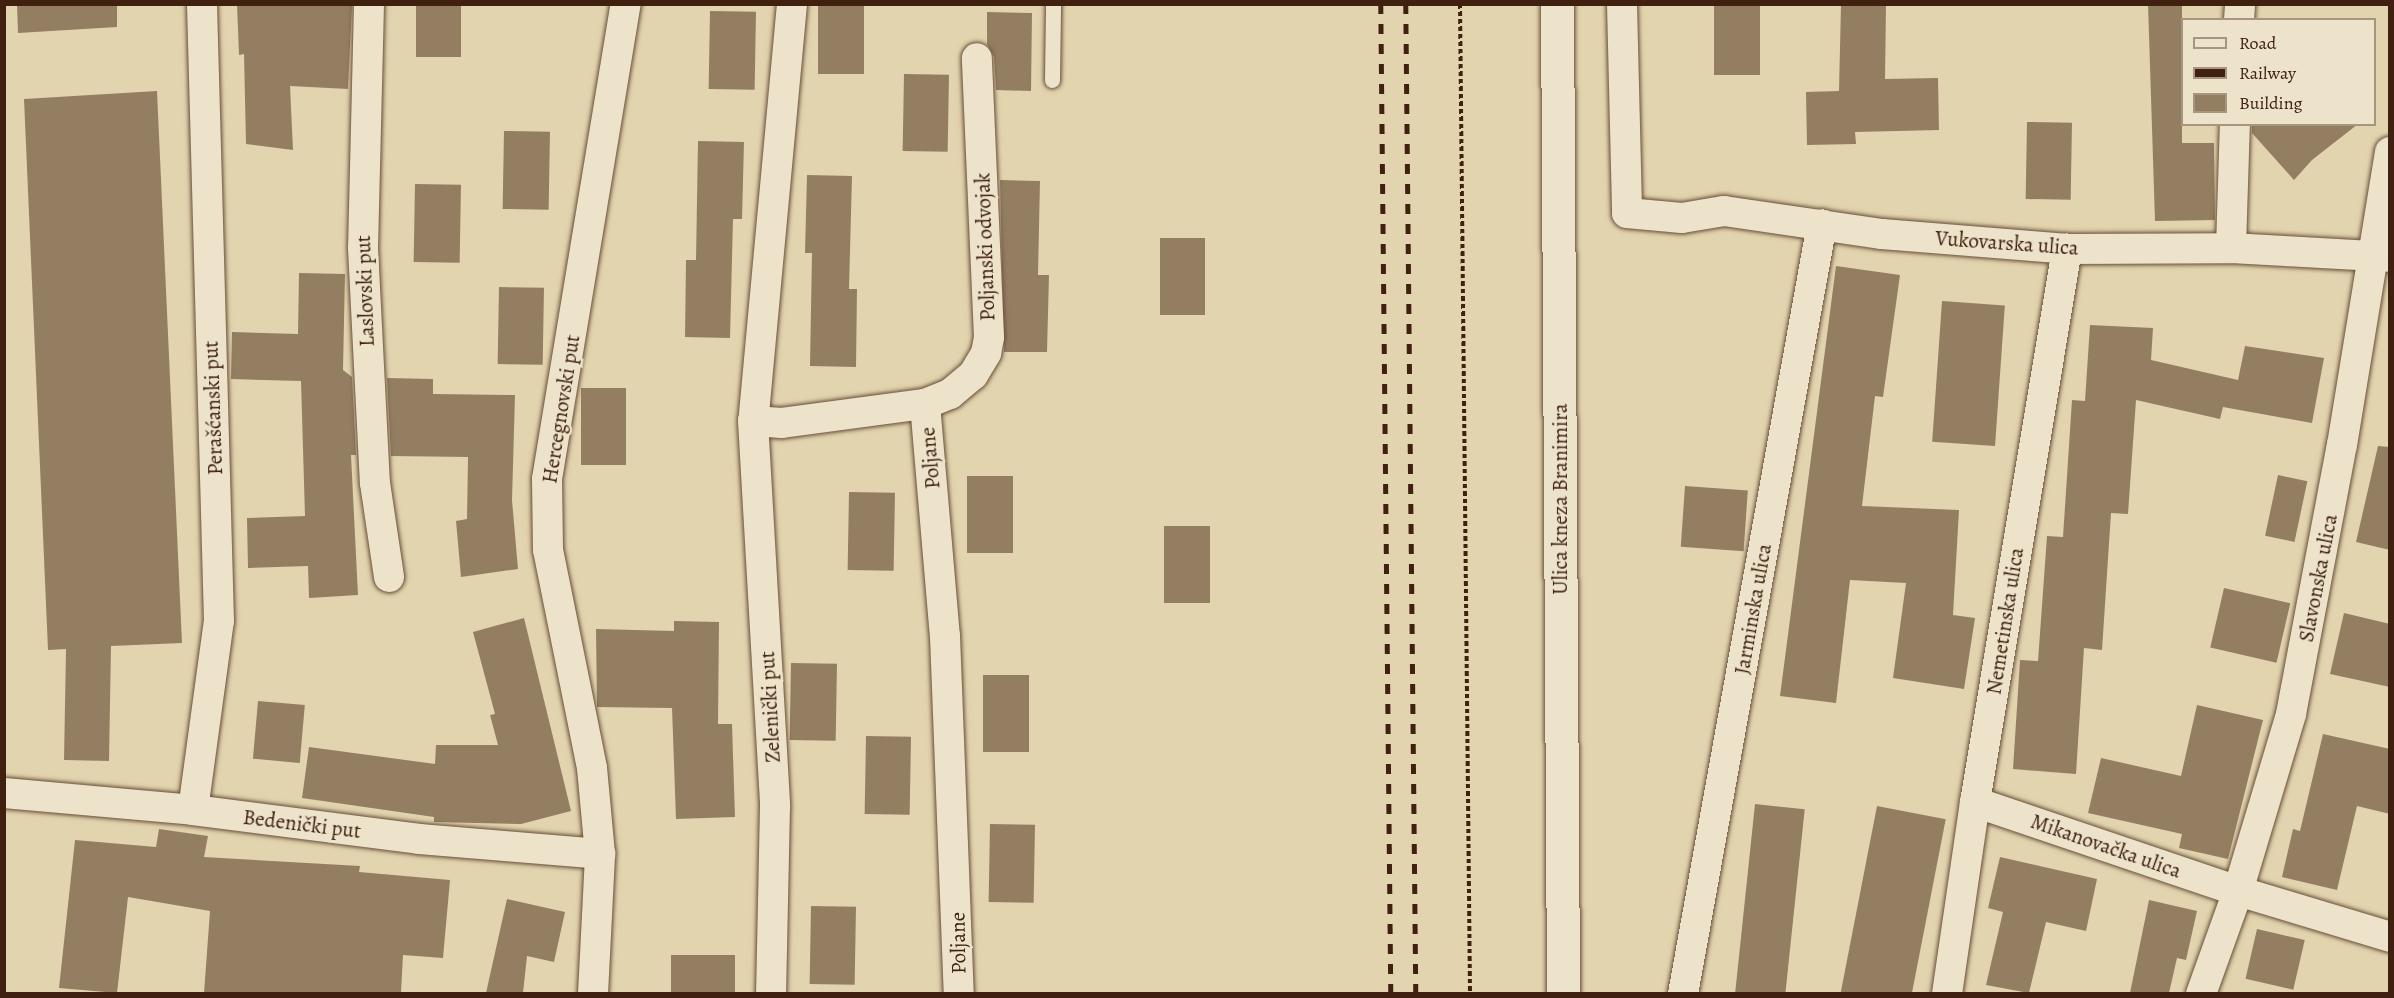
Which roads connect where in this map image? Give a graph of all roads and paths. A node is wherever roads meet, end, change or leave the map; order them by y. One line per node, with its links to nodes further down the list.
1 (202, 4): 22 (street, Perašćanski put)
2 (369, 4): 19 (street, Laslovski put)
3 (626, 4): 23 (street, Hercegnovski put)
4 (792, 4): 18 (street)
5 (1053, 4): 10 (lane)
6 (1460, 4): 29 (path)
7 (1557, 4): 30 (main road, Ulica kneza Branimira)
8 (1622, 4): 13 (street, Vukovarska ulica)
9 (977, 58): 17 (street, Poljanski odvojak)
10 (1052, 80)
11 (2235, 126): 14 (street)
12 (2390, 152): 16 (street, Slavonska ulica)
13 (1822, 224): 15 (street, Vukovarska ulica); 31 (street, Jarminska ulica)
14 (2231, 248): 15 (street, Vukovarska ulica); 16 (street, Vukovarska ulica)
15 (2067, 249): 21 (street, Nemetinska ulica)
16 (2383, 255): 24 (street, Slavonska ulica)
17 (925, 404): 18 (street, Poljane); 28 (street, Poljane)
18 (753, 421): 27 (street, Zelenički put)
19 (389, 577)
20 (4, 793): 22 (street, Bedenički put)
21 (1975, 802): 24 (street, Mikanovačka ulica); 32 (street, Nemetinska ulica)
22 (193, 810): 23 (street, Bedenički put)
23 (600, 854): 26 (street, Hercegnovski put)
24 (2238, 891): 25 (street, Mikanovačka ulica); 33 (street, Slavonska ulica)
25 (2390, 937)
26 (593, 993)
27 (771, 993)
28 (959, 993)
29 (1470, 993)
30 (1563, 993)
31 (1683, 993)
32 (1947, 993)
33 (2201, 993)

